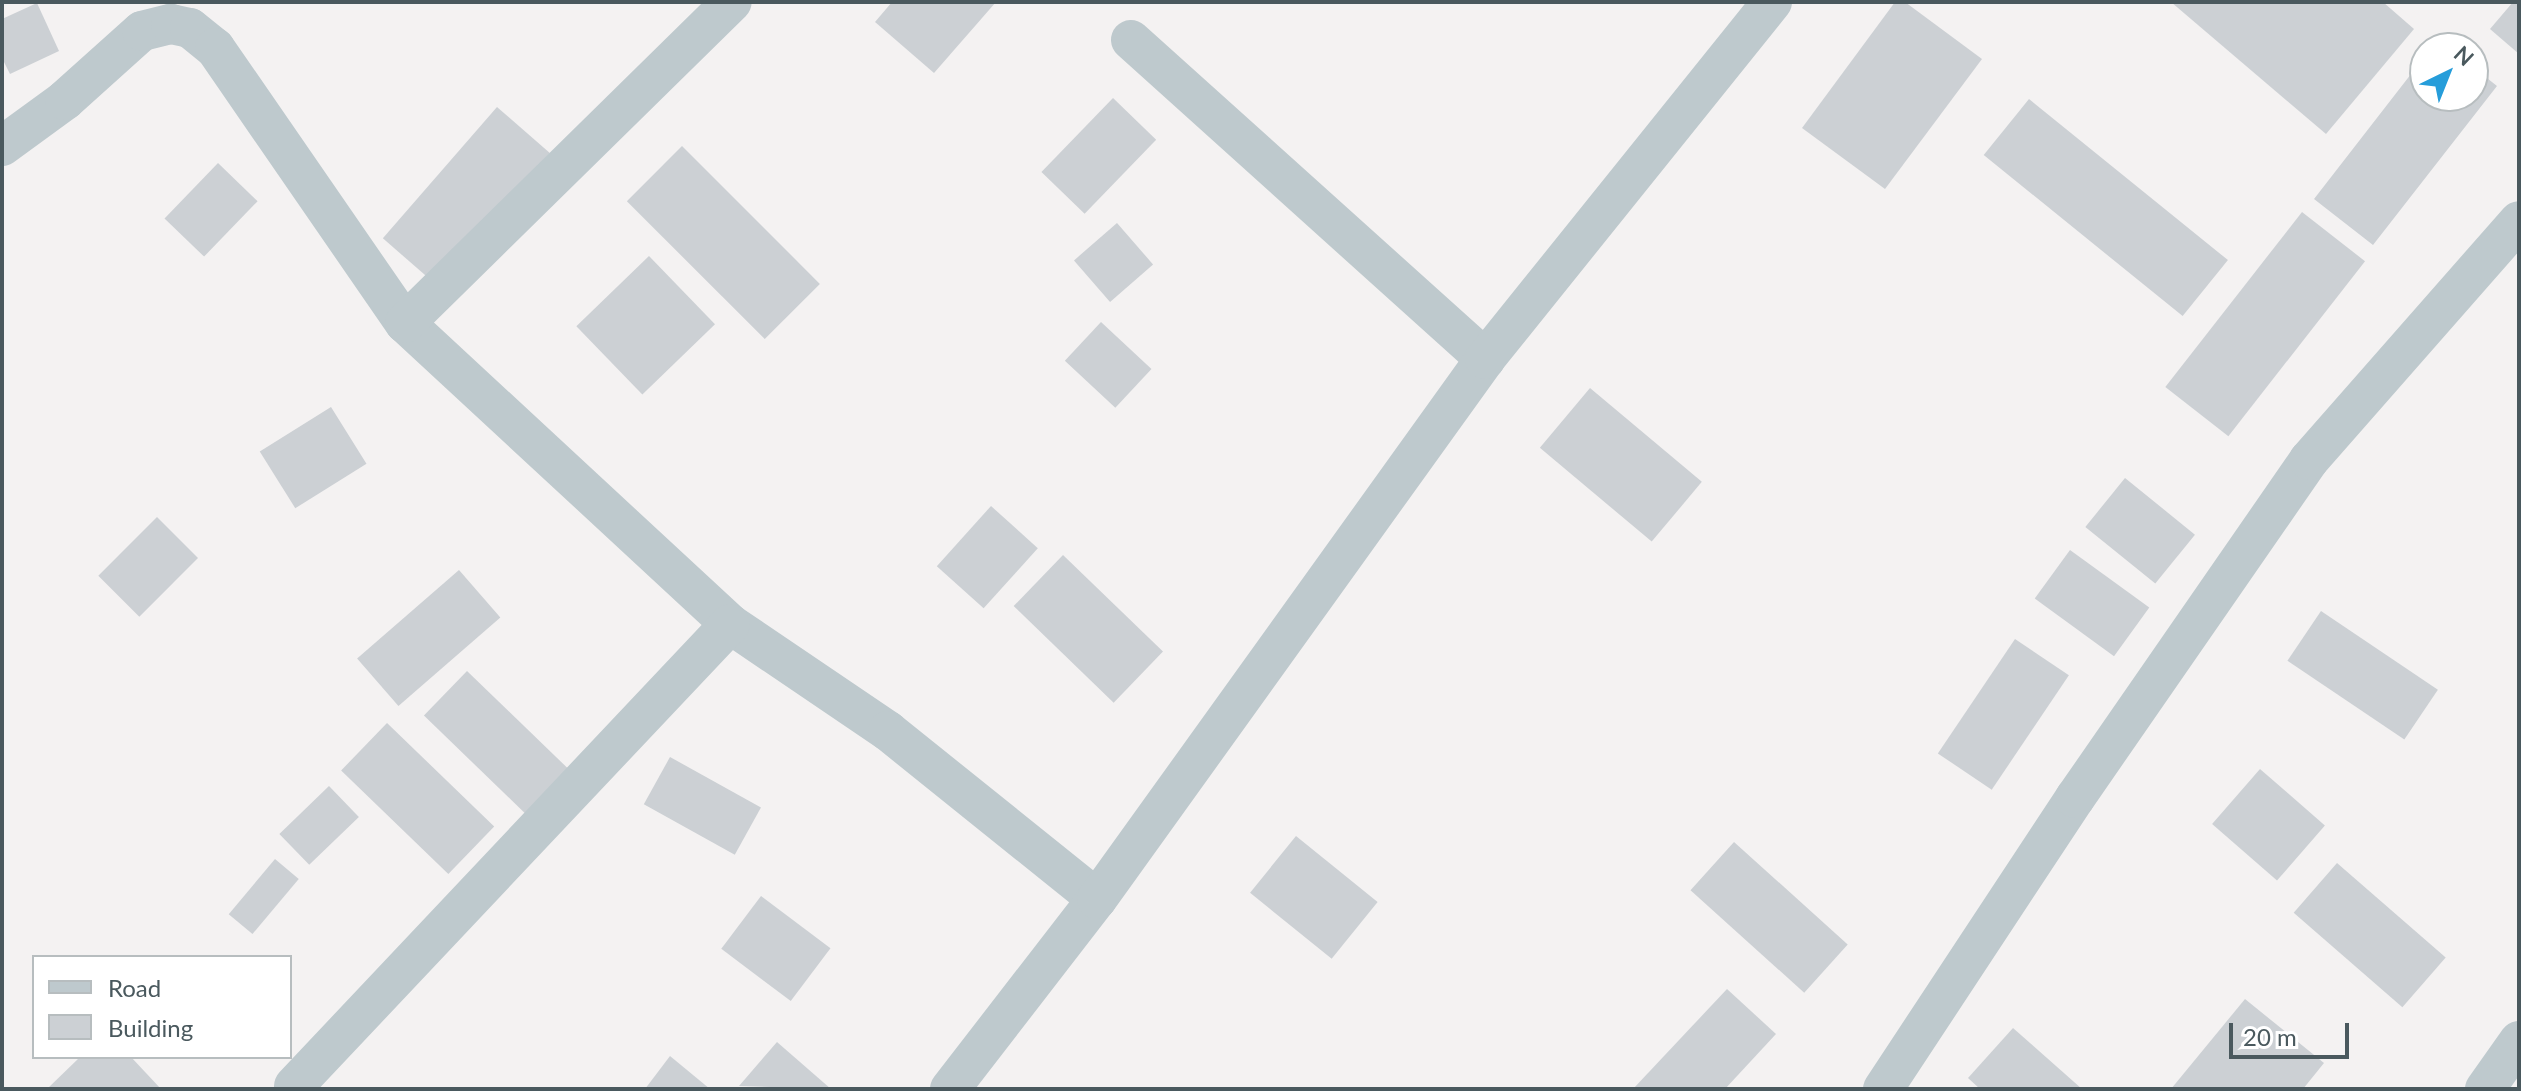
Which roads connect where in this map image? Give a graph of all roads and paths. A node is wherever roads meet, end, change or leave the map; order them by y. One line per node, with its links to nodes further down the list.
1 (732, 2): 7 (street)
2 (1772, 2): 8 (street)
3 (170, 13): 5 (street); 7 (street)
4 (1131, 40): 8 (street)
5 (2, 146)
6 (2519, 221): 14 (street)
7 (405, 323): 9 (street)
8 (1485, 359): 10 (street)
9 (730, 624): 10 (street); 12 (street)
10 (1097, 899): 13 (street)
11 (2519, 1041): 15 (street)
12 (294, 1086)
13 (950, 1089)
14 (1883, 1089)
15 (2485, 1089)

